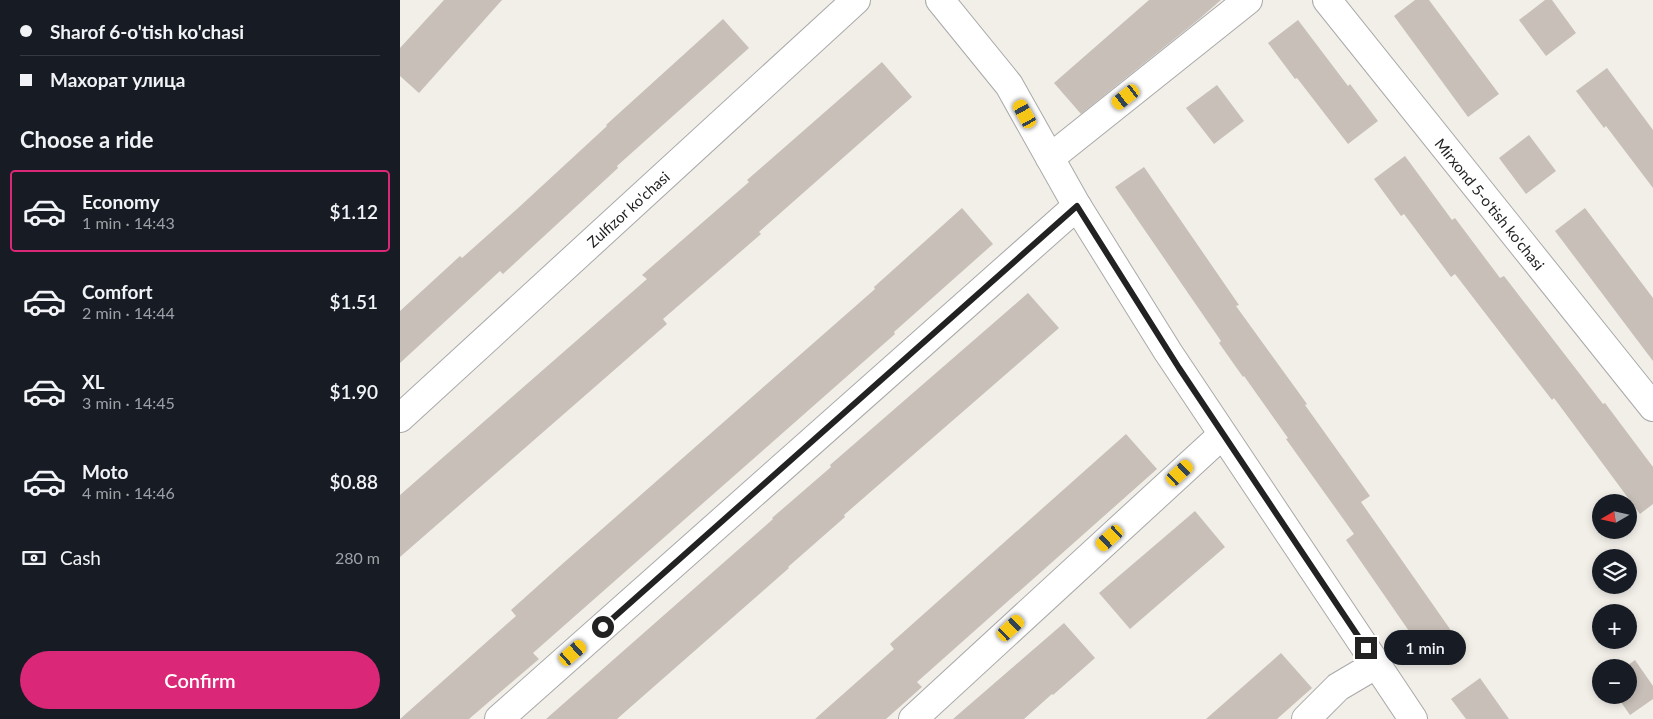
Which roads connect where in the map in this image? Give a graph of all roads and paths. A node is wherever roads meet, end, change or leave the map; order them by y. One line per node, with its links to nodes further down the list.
1 (856, 0): 8 (street, Zulfizor ko'chasi)
2 (940, 0): 5 (street)
3 (1248, 0): 5 (street)
4 (1327, 0): 7 (street, Mirxond 5-o'tish ko'chasi)
5 (1050, 158): 6 (street)
6 (1077, 206): 9 (street); 11 (street)
7 (1653, 407)
8 (400, 418)
9 (1222, 435): 10 (street); 12 (street)
10 (1377, 664): 13 (street); 14 (street)
11 (499, 719)
12 (913, 719)
13 (1306, 719)
14 (1413, 719)

